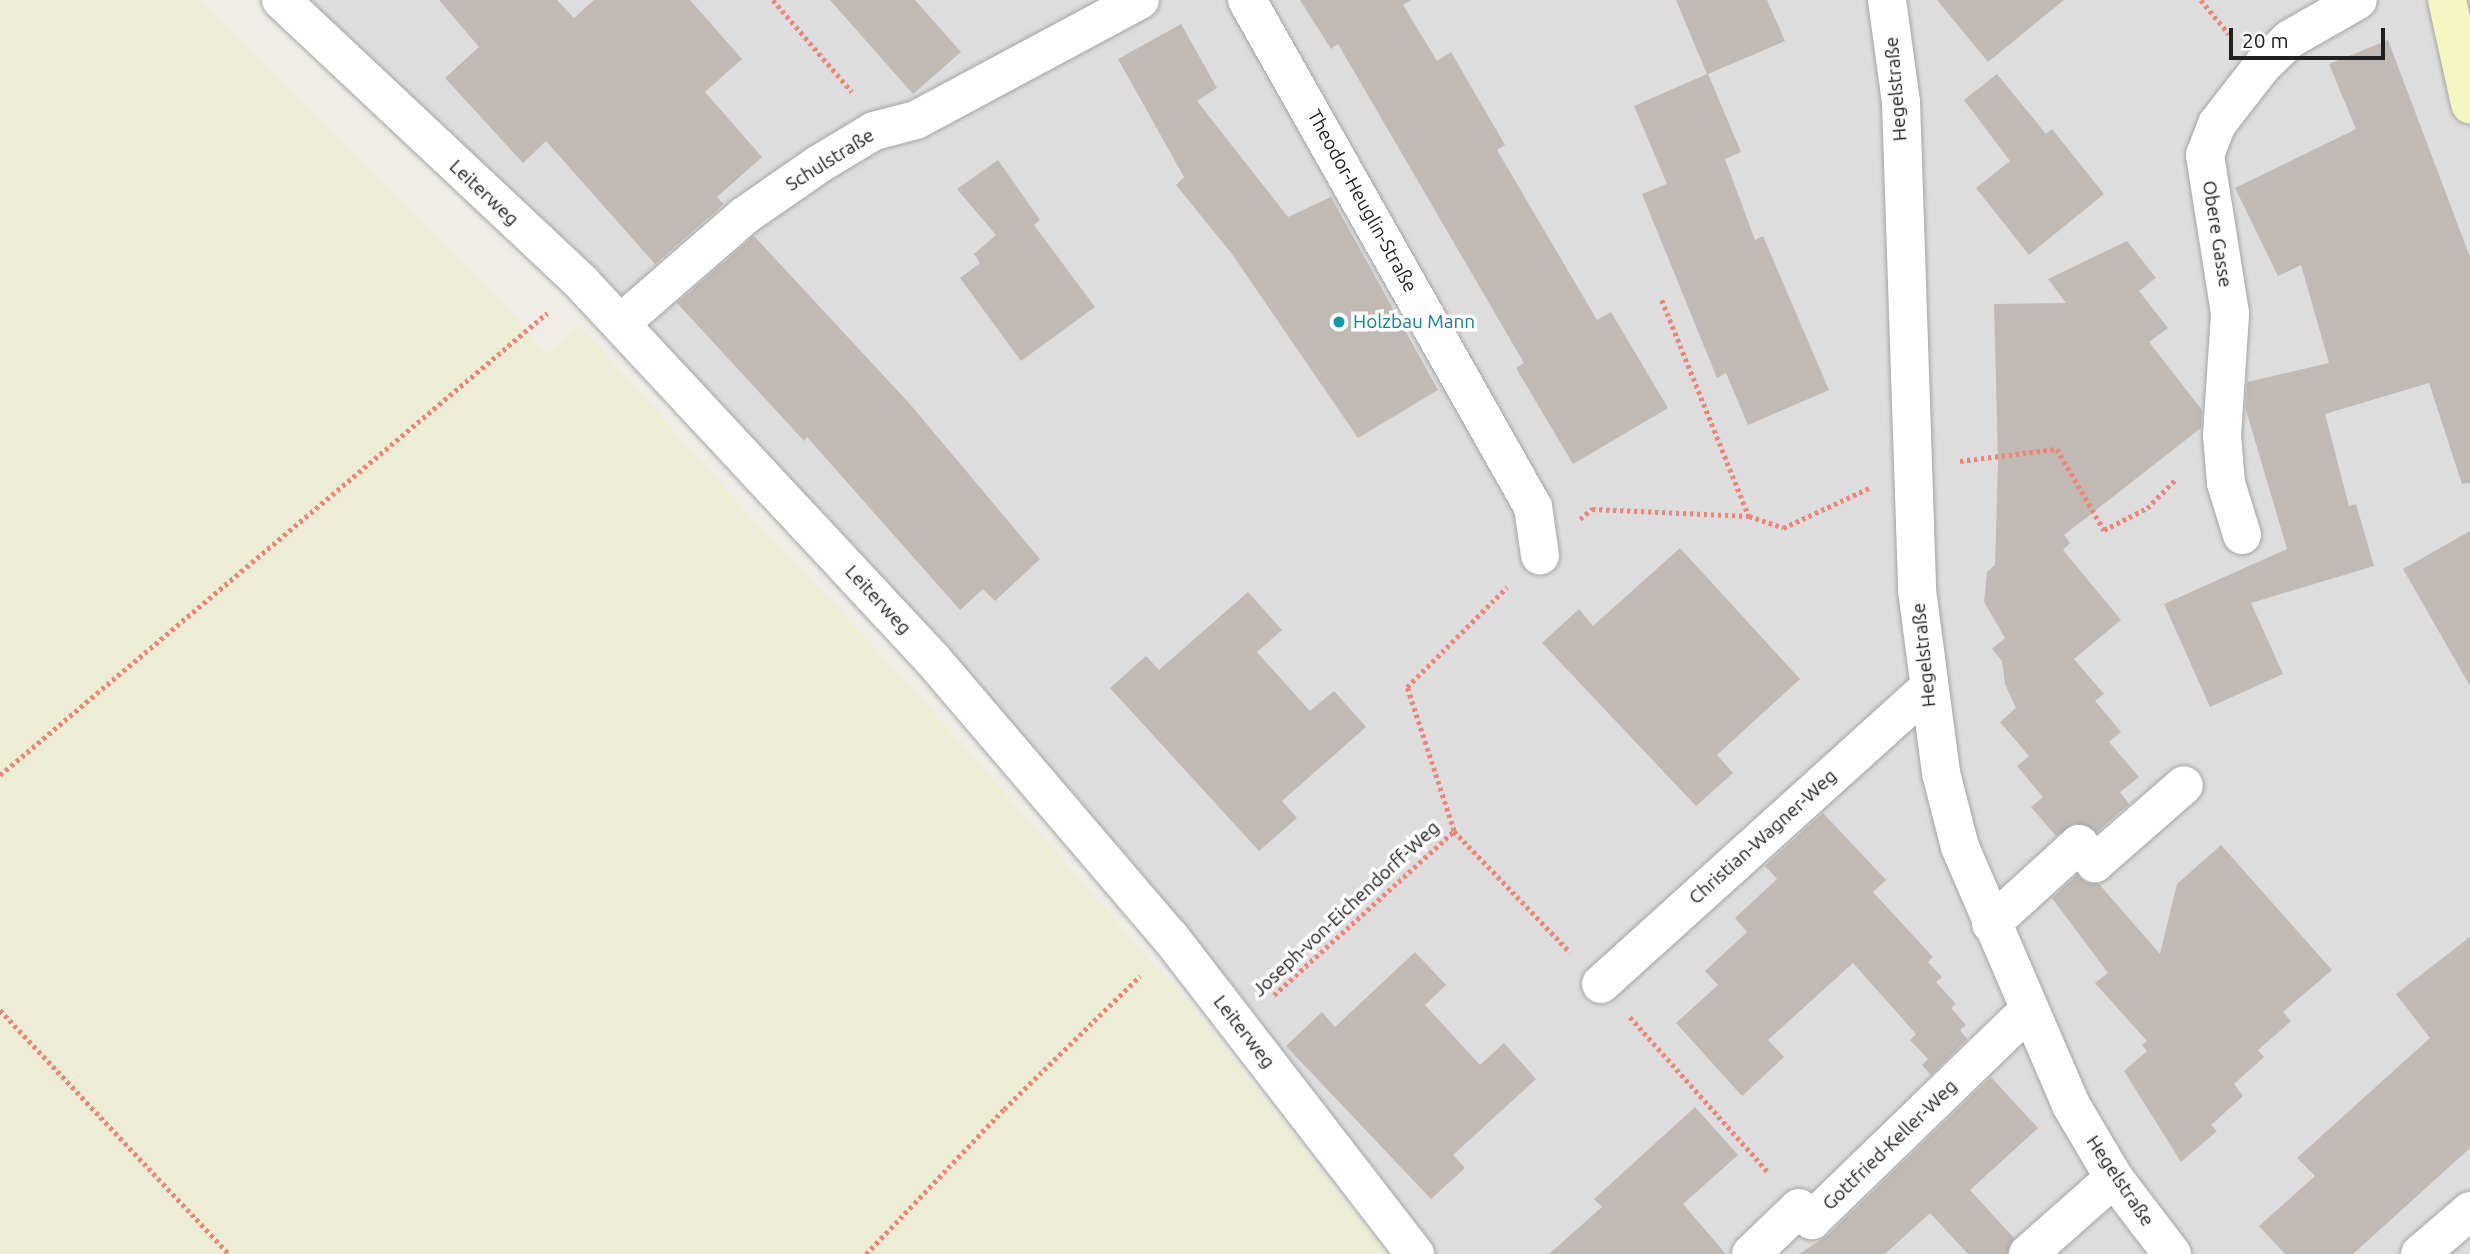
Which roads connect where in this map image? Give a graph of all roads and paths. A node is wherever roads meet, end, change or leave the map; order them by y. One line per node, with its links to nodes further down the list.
1 (281, 0): 10 (street, Leiterweg)
2 (773, 0): 9 (path)
3 (1140, 0): 9 (street, Schulstraße)
4 (1247, 0): 17 (street, Theodor-Heuglin-Straße)
5 (1887, 0): 13 (street, Hegelstraße)
6 (2358, 0): 16 (street, Obere Gasse)
7 (2447, 0): 8 (street)
8 (2470, 104)
9 (874, 131): 12 (street, Schulstraße)
10 (581, 282): 12 (street, Leiterweg); 19 (path)
11 (1662, 300): 15 (path)
12 (621, 323): 22 (street, Leiterweg)
13 (1910, 470): 14 (path, Joseph-von-Eichendorff-Weg); 15 (path, Joseph-von-Eichendorff-Weg); 18 (street, Hegelstraße)
14 (2180, 475)
15 (1749, 516): 17 (path, Joseph-von-Eichendorff-Weg)
16 (2242, 535)
17 (1540, 555): 26 (path, Joseph-von-Eichendorff-Weg)
18 (1926, 690): 21 (street, Hegelstraße); 23 (street, Christian-Wagner-Weg)
19 (0, 775)
20 (2184, 785): 21 (street)
21 (1991, 924): 25 (street, Hegelstraße)
22 (1170, 937): 26 (street, Leiterweg); 30 (path)
23 (1601, 984)
24 (0, 1010): 29 (path)
25 (2028, 1011): 27 (street, Hegelstraße); 32 (street, Gottfried-Keller-Weg)
26 (1239, 1026): 31 (street, Leiterweg)
27 (2114, 1178): 33 (street); 34 (street, Hegelstraße)
28 (2470, 1211): 35 (street)
29 (229, 1254)
30 (866, 1254)
31 (1416, 1254)
32 (1751, 1254)
33 (2028, 1254)
34 (2172, 1254)
35 (2420, 1254)

